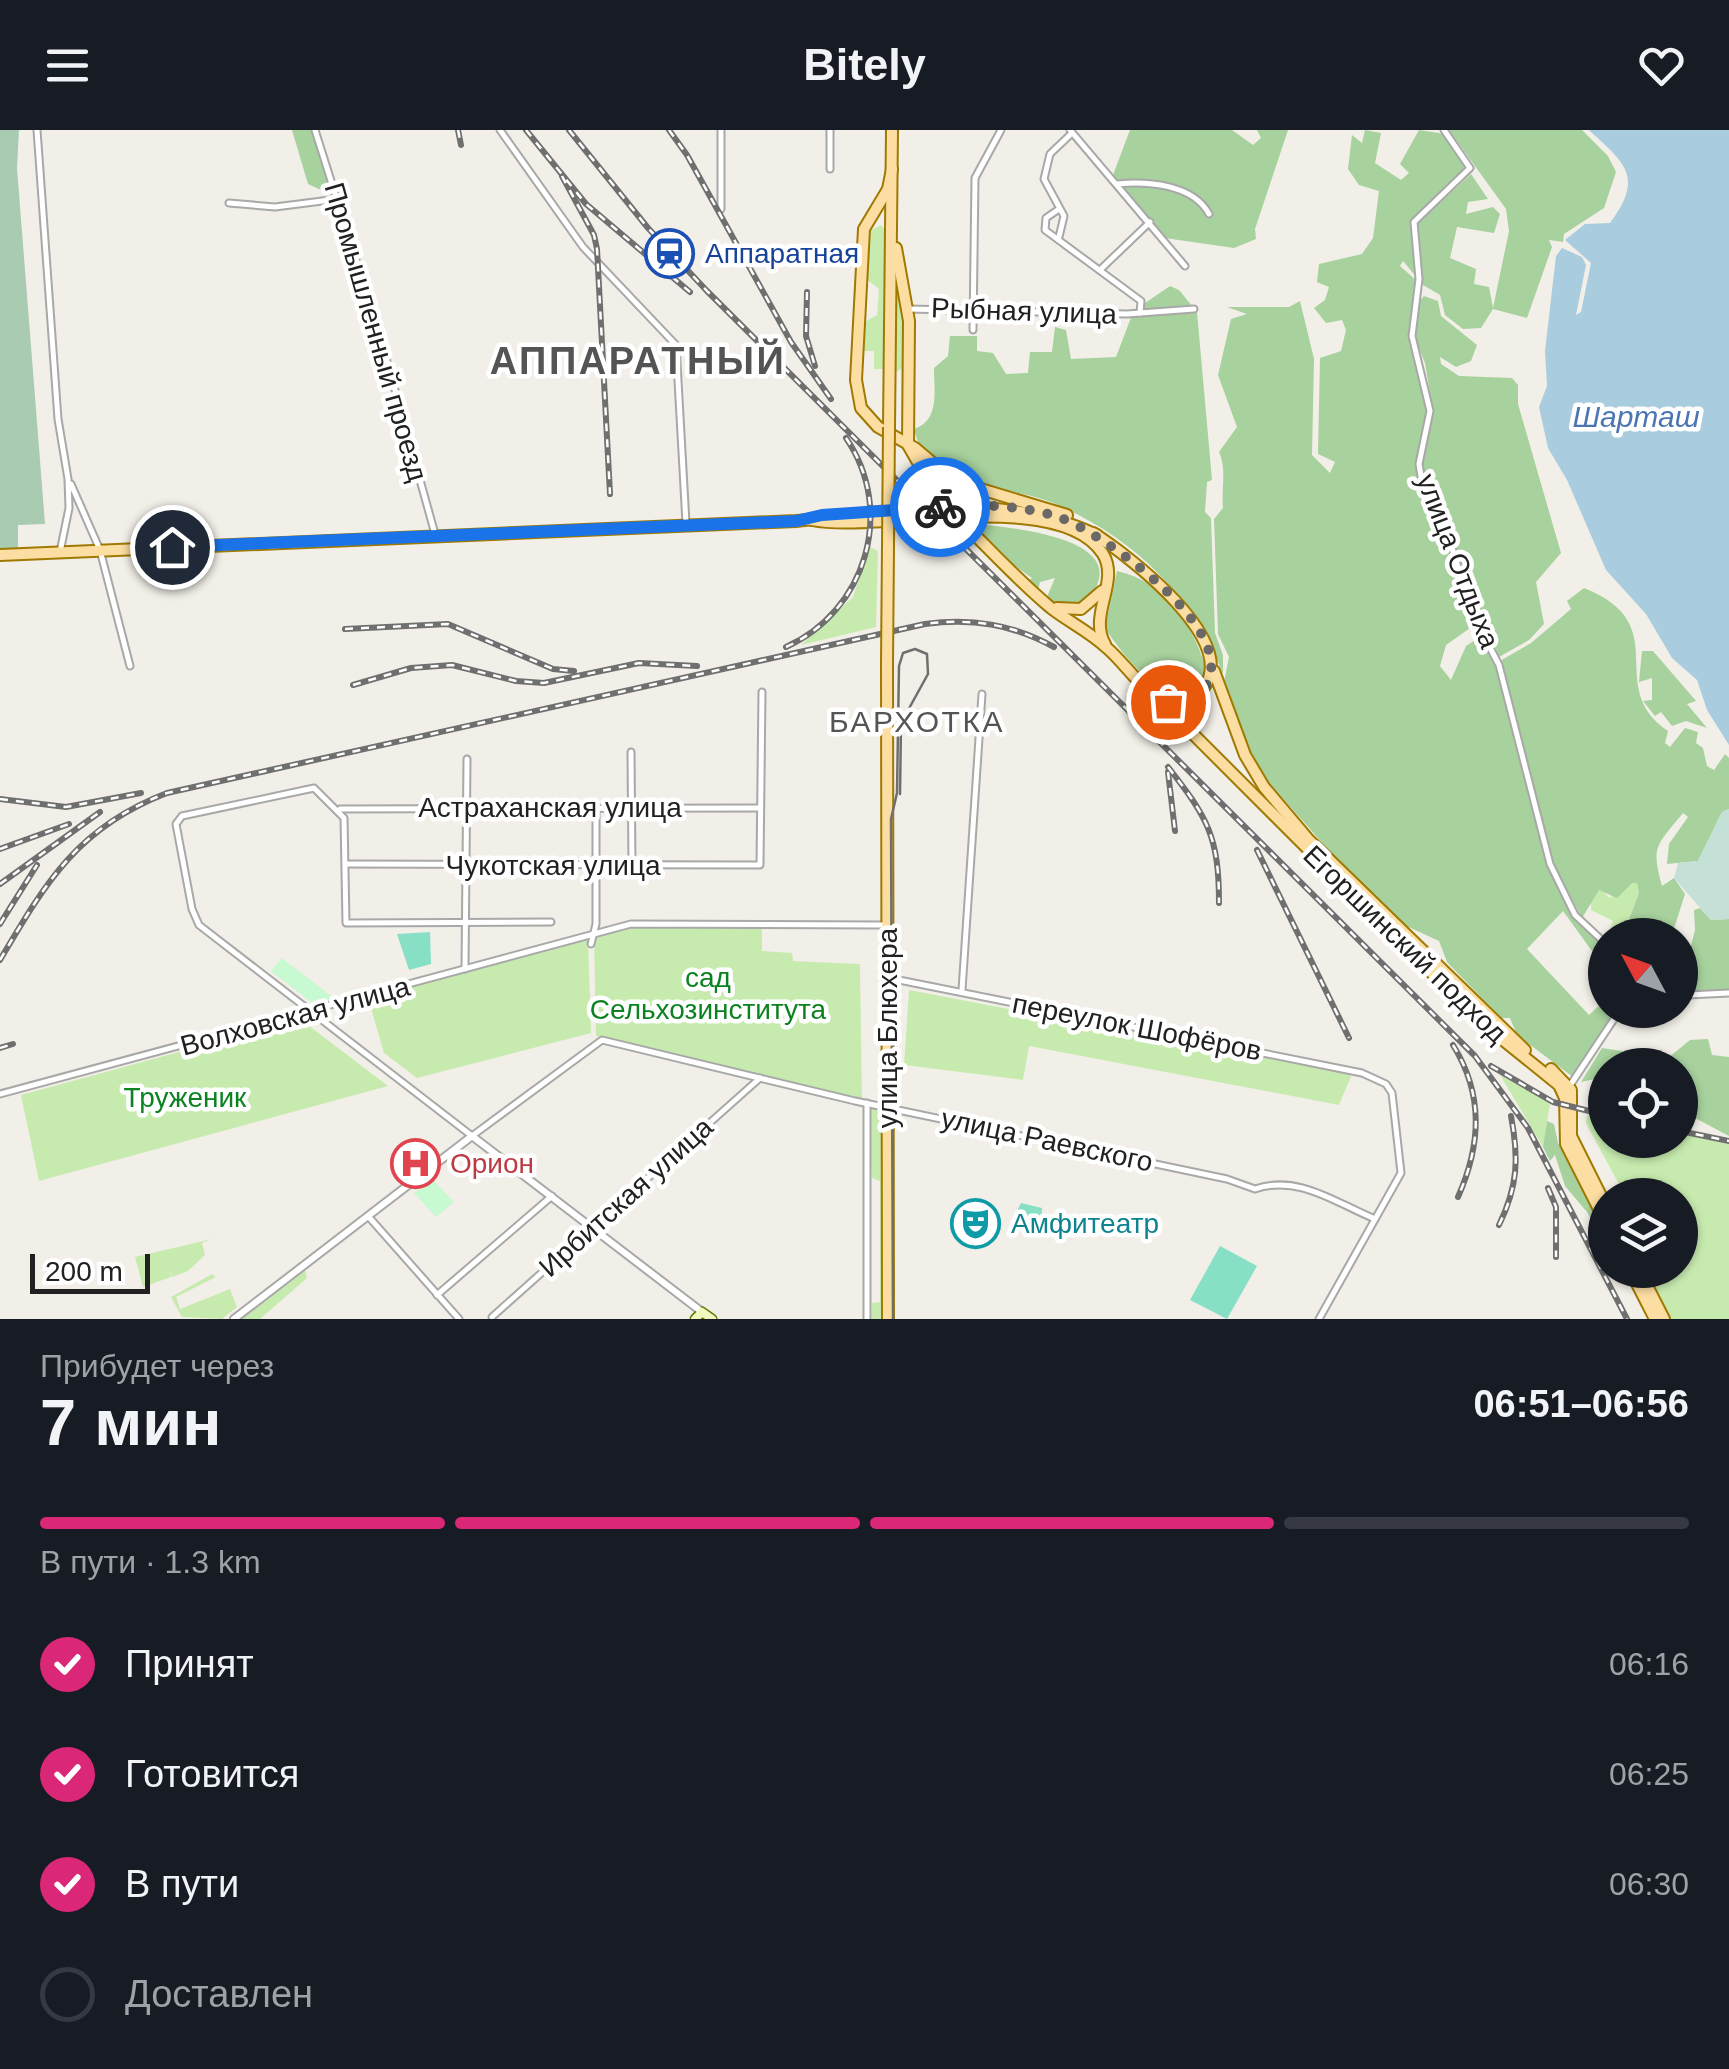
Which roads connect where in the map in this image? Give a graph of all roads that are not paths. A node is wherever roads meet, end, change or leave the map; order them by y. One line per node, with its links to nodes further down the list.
1 (37, 130): 32 (street)
2 (315, 130): 13 (street, Промышленный проезд)
3 (500, 130): 34 (street)
4 (721, 130): 15 (street)
5 (830, 130): 10 (street)
6 (892, 130): 11 (main road)
7 (1001, 130): 26 (street)
8 (1444, 130): 62 (street, улица Отдыха)
9 (1071, 131): 12 (street); 17 (street)
10 (830, 169)
11 (892, 169): 16 (main road); 19 (main road)
12 (1116, 184): 18 (street); 20 (street)
13 (338, 199): 14 (street); 35 (street, Промышленный проезд)
14 (229, 203)
15 (720, 209)
16 (873, 209): 19 (main road); 22 (main road)
17 (1059, 209): 21 (street); 21 (street)
18 (1209, 214)
19 (892, 215): 23 (main road, улица Блюхера); 27 (main road)
20 (1150, 222): 24 (street); 25 (street)
21 (1060, 237): 25 (street, Рыбная улица)
22 (863, 240): 23 (main road); 31 (main road)
23 (891, 242): 61 (main road, улица Блюхера, bridge)
24 (1185, 266)
25 (1102, 268): 29 (street, Рыбная улица)
26 (974, 308): 27 (street, Рыбная улица); 29 (street, Рыбная улица); 30 (street)
27 (908, 309): 31 (main road)
28 (1194, 309): 29 (street, Рыбная улица)
29 (1140, 313)
30 (973, 330)
31 (908, 445): 36 (main road); 41 (main road, Егоршинский подход, bridge)
32 (68, 479): 37 (street); 38 (street)
33 (811, 520): 34 (main road); 36 (main road); 40 (main road)
34 (686, 524): 35 (main road)
35 (435, 534): 37 (main road)
36 (1097, 535): 43 (main road, Егоршинский подход)
37 (100, 550): 38 (main road); 44 (street)
38 (60, 552): 39 (main road)
39 (0, 555)
40 (1107, 576): 41 (main road); 42 (main road)
41 (1042, 600): 42 (main road, Егоршинский подход)
42 (1110, 650): 46 (main road, Егоршинский подход)
43 (1210, 660): 46 (main road); 73 (main road, Егоршинский подход)
44 (130, 666)
45 (762, 692): 53 (street)
46 (1152, 693): 79 (main road, Егоршинский подход)
47 (982, 694): 67 (street)
48 (631, 752): 52 (street)
49 (467, 760): 50 (street)
50 (466, 806): 51 (street, Астраханская улица); 54 (street, Астраханская улица); 56 (street)
51 (596, 808): 52 (street, Астраханская улица); 57 (street)
52 (632, 808): 53 (street, Астраханская улица); 58 (street)
53 (760, 808): 58 (street, Чукотская улица)
54 (340, 809): 55 (street); 70 (street)
55 (346, 864): 56 (street, Чукотская улица); 59 (street)
56 (467, 864): 57 (street, Чукотская улица); 59 (street)
57 (596, 866): 58 (street, Чукотская улица); 63 (street)
58 (632, 866)
59 (465, 922): 60 (street); 65 (street)
60 (550, 922)
61 (887, 925): 63 (street, Волховская улица); 66 (main road, улица Блюхера)
62 (1588, 927)
63 (590, 935): 64 (street); 65 (street, Волховская улица)
64 (591, 944)
65 (465, 970): 70 (street, Волховская улица)
66 (887, 978): 67 (street, переулок Шофёров); 76 (main road, улица Блюхера)
67 (962, 992): 82 (street, переулок Шофёров)
68 (1729, 993): 69 (street)
69 (1698, 995)
70 (311, 1012): 74 (street, Волховская улица); 77 (street)
71 (1608, 1028): 73 (street)
72 (760, 1078): 75 (street, улица Раевского); 77 (street, улица Раевского); 83 (street, Ирбитская улица)
73 (1570, 1086): 78 (main road)
74 (0, 1094)
75 (867, 1103): 76 (street, улица Раевского); 92 (street)
76 (887, 1107): 82 (street, улица Раевского); 93 (main road, улица Блюхера)
77 (472, 1136): 80 (street); 81 (street)
78 (1592, 1178)
79 (1588, 1187)
80 (553, 1195): 83 (street); 86 (street)
81 (368, 1216): 86 (street); 89 (street)
82 (1375, 1218): 94 (street)
83 (593, 1227): 87 (street, Ирбитская улица); 88 (street)
84 (1640, 1288): 95 (main road)
85 (1648, 1288): 96 (main road)
86 (437, 1295): 90 (street)
87 (492, 1316)
88 (698, 1316): 91 (main road)
89 (234, 1319)
90 (459, 1319)
91 (712, 1319)
92 (868, 1319)
93 (888, 1319)
94 (1319, 1319)
95 (1656, 1319)
96 (1664, 1319)

